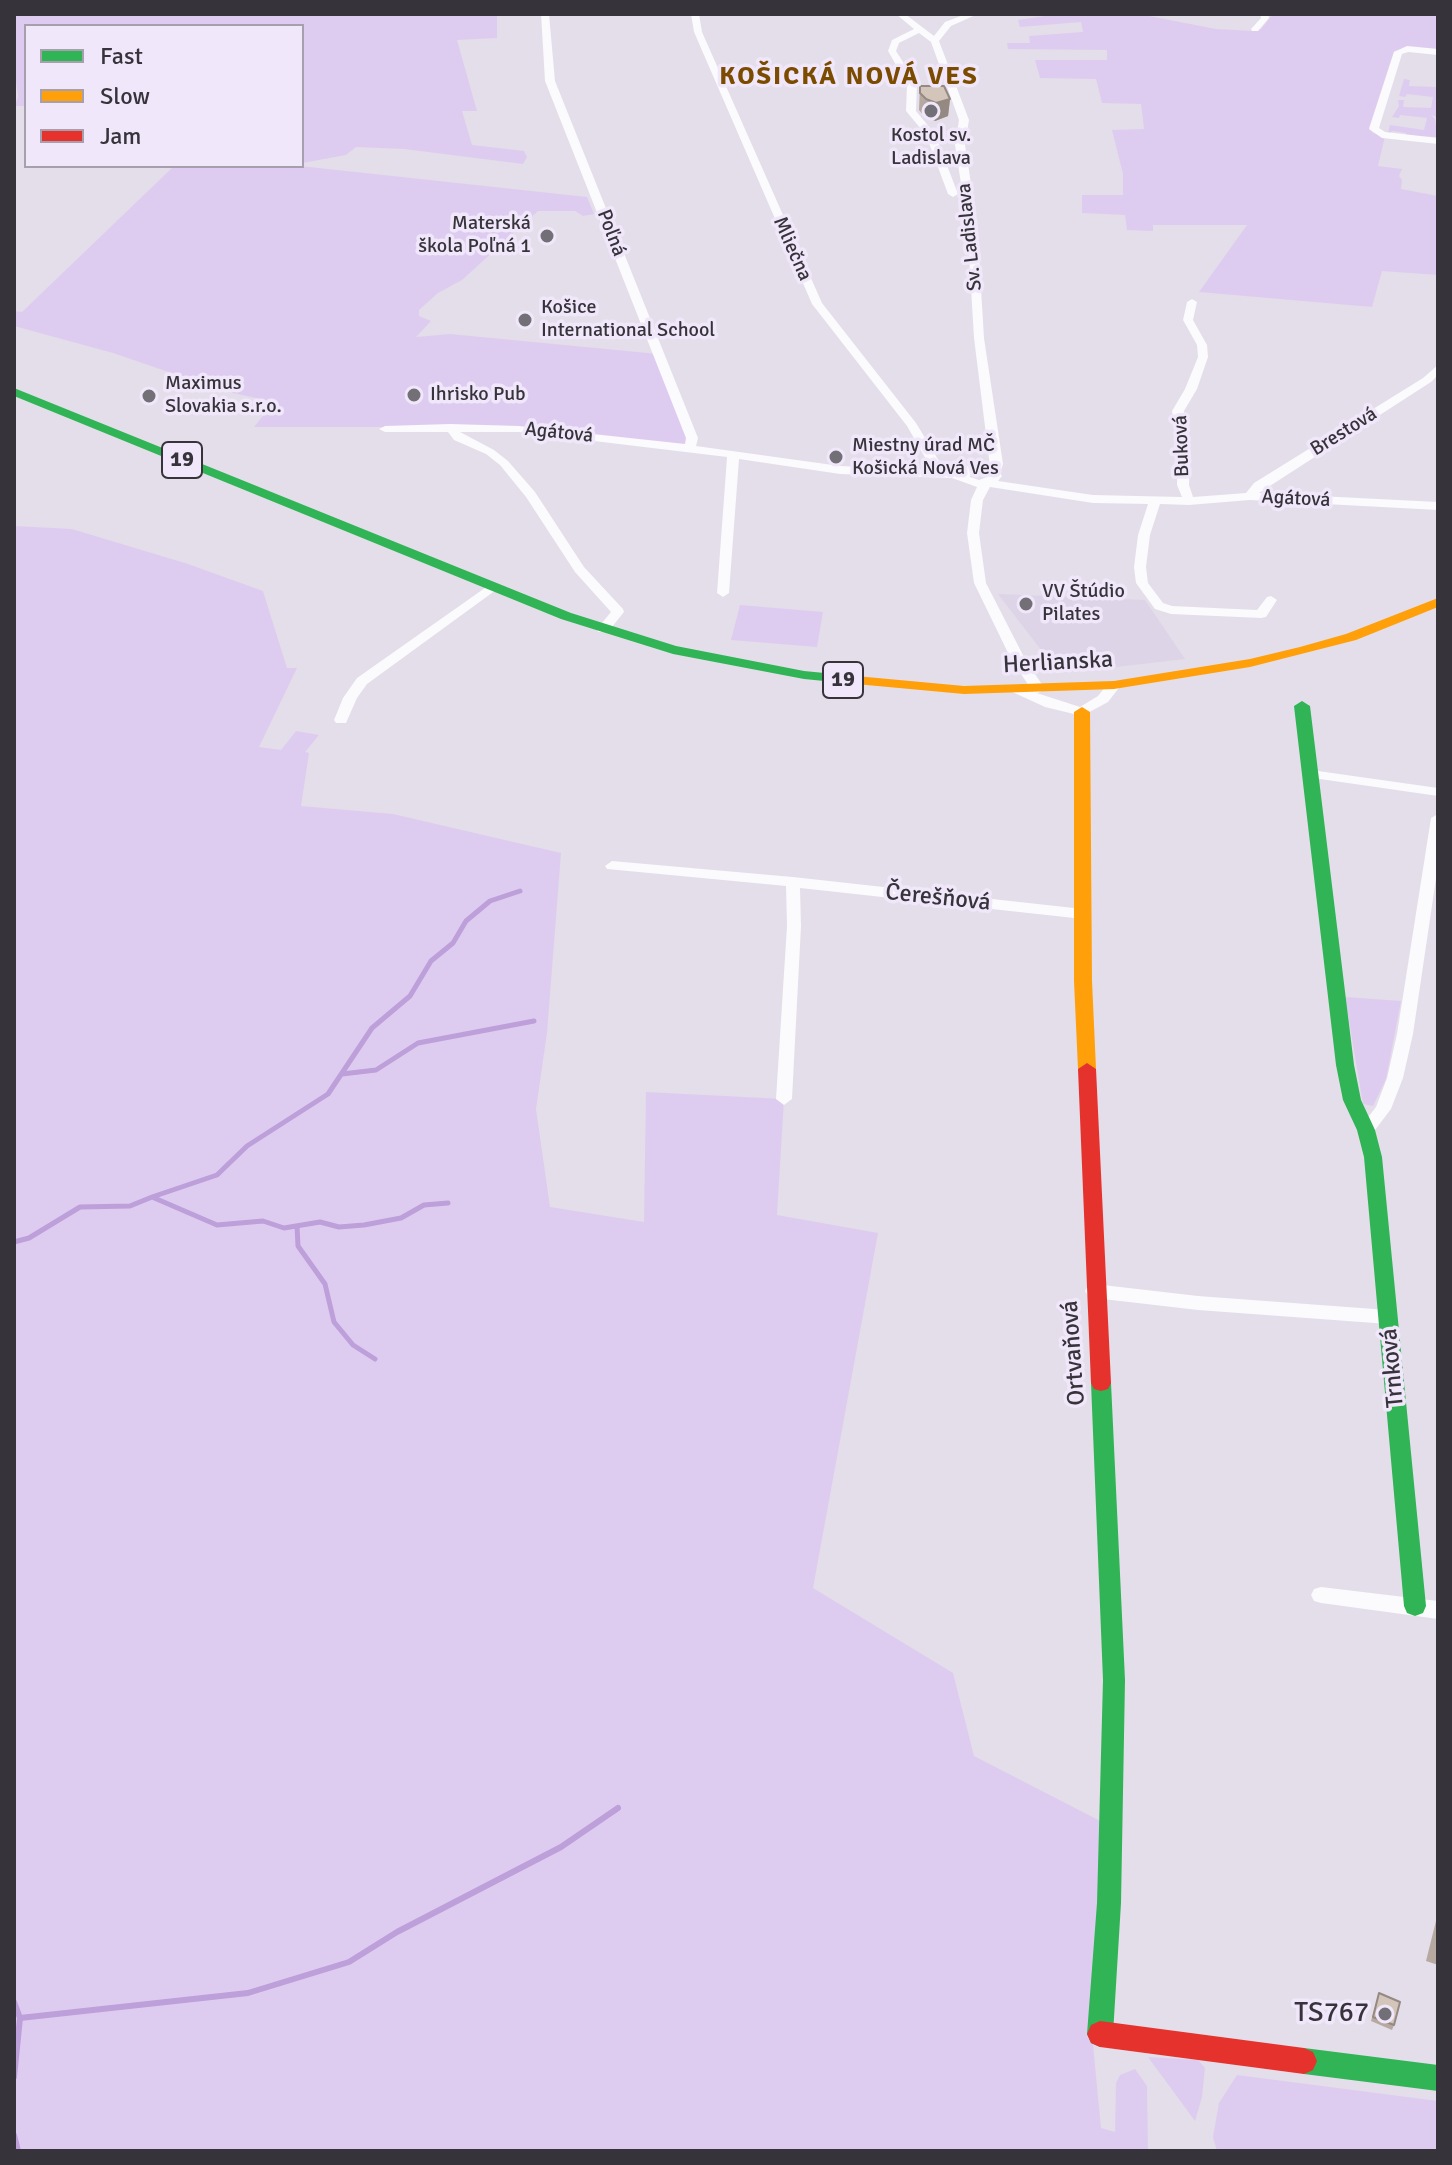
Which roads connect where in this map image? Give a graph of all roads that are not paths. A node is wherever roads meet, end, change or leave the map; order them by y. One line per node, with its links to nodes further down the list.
1 (545, 14): 17 (street, Poľná)
2 (695, 14): 20 (street, Mliečna)
3 (900, 14): 7 (street)
4 (974, 14): 8 (street)
5 (1264, 14): 6 (street)
6 (1255, 29)
7 (918, 30): 8 (street); 11 (street, Sv. Ladislava)
8 (935, 41): 19 (street, Sv. Ladislava)
9 (1438, 52): 10 (street)
10 (1438, 141)
11 (953, 194)
12 (1192, 302): 26 (street, Buková)
13 (1438, 368): 23 (street, Brestová)
14 (14, 392): 28 (street, 19)
15 (450, 427): 16 (street, Agátová); 17 (street, Agátová); 32 (street)
16 (385, 429)
17 (689, 449): 18 (street, Agátová)
18 (733, 455): 20 (street, Agátová); 29 (street)
19 (994, 458): 21 (street); 22 (street, Sv. Ladislava)
20 (933, 467): 21 (street); 21 (street)
21 (971, 474): 22 (street); 22 (street); 24 (street)
22 (991, 479): 24 (street); 25 (street, Agátová)
23 (1250, 496): 26 (street, Agátová); 27 (street, Agátová)
24 (977, 500): 34 (street)
25 (1155, 501): 26 (street, Agátová); 30 (street)
26 (1189, 501)
27 (1438, 506)
28 (492, 587): 32 (street, 19); 38 (street)
29 (723, 593)
30 (1271, 600)
31 (1438, 602): 33 (street, Herlianska / 19)
32 (603, 629): 35 (street, Herlianska / 19)
33 (1114, 685): 34 (street, Herlianska / 19); 37 (street)
34 (1038, 689): 35 (street, Herlianska / 19)
35 (1015, 690): 37 (street)
36 (1302, 706): 39 (street, Trnková)
37 (1082, 712): 44 (street, Ortvaňová)
38 (341, 720)
39 (1311, 774): 40 (street); 46 (street, Trnková)
40 (1438, 792)
41 (1438, 818): 46 (street)
42 (612, 866): 43 (street, Čerešňová)
43 (793, 882): 44 (street, Čerešňová); 45 (street)
44 (1083, 914): 47 (street, Ortvaňová)
45 (784, 1099)
46 (1366, 1130): 48 (street, Trnková)
47 (1094, 1291): 48 (street); 52 (street, Ortvaňová)
48 (1388, 1317): 50 (street, Trnková)
49 (1321, 1595): 50 (street)
50 (1415, 1606): 51 (street)
51 (1438, 1610)
52 (1438, 2078)

